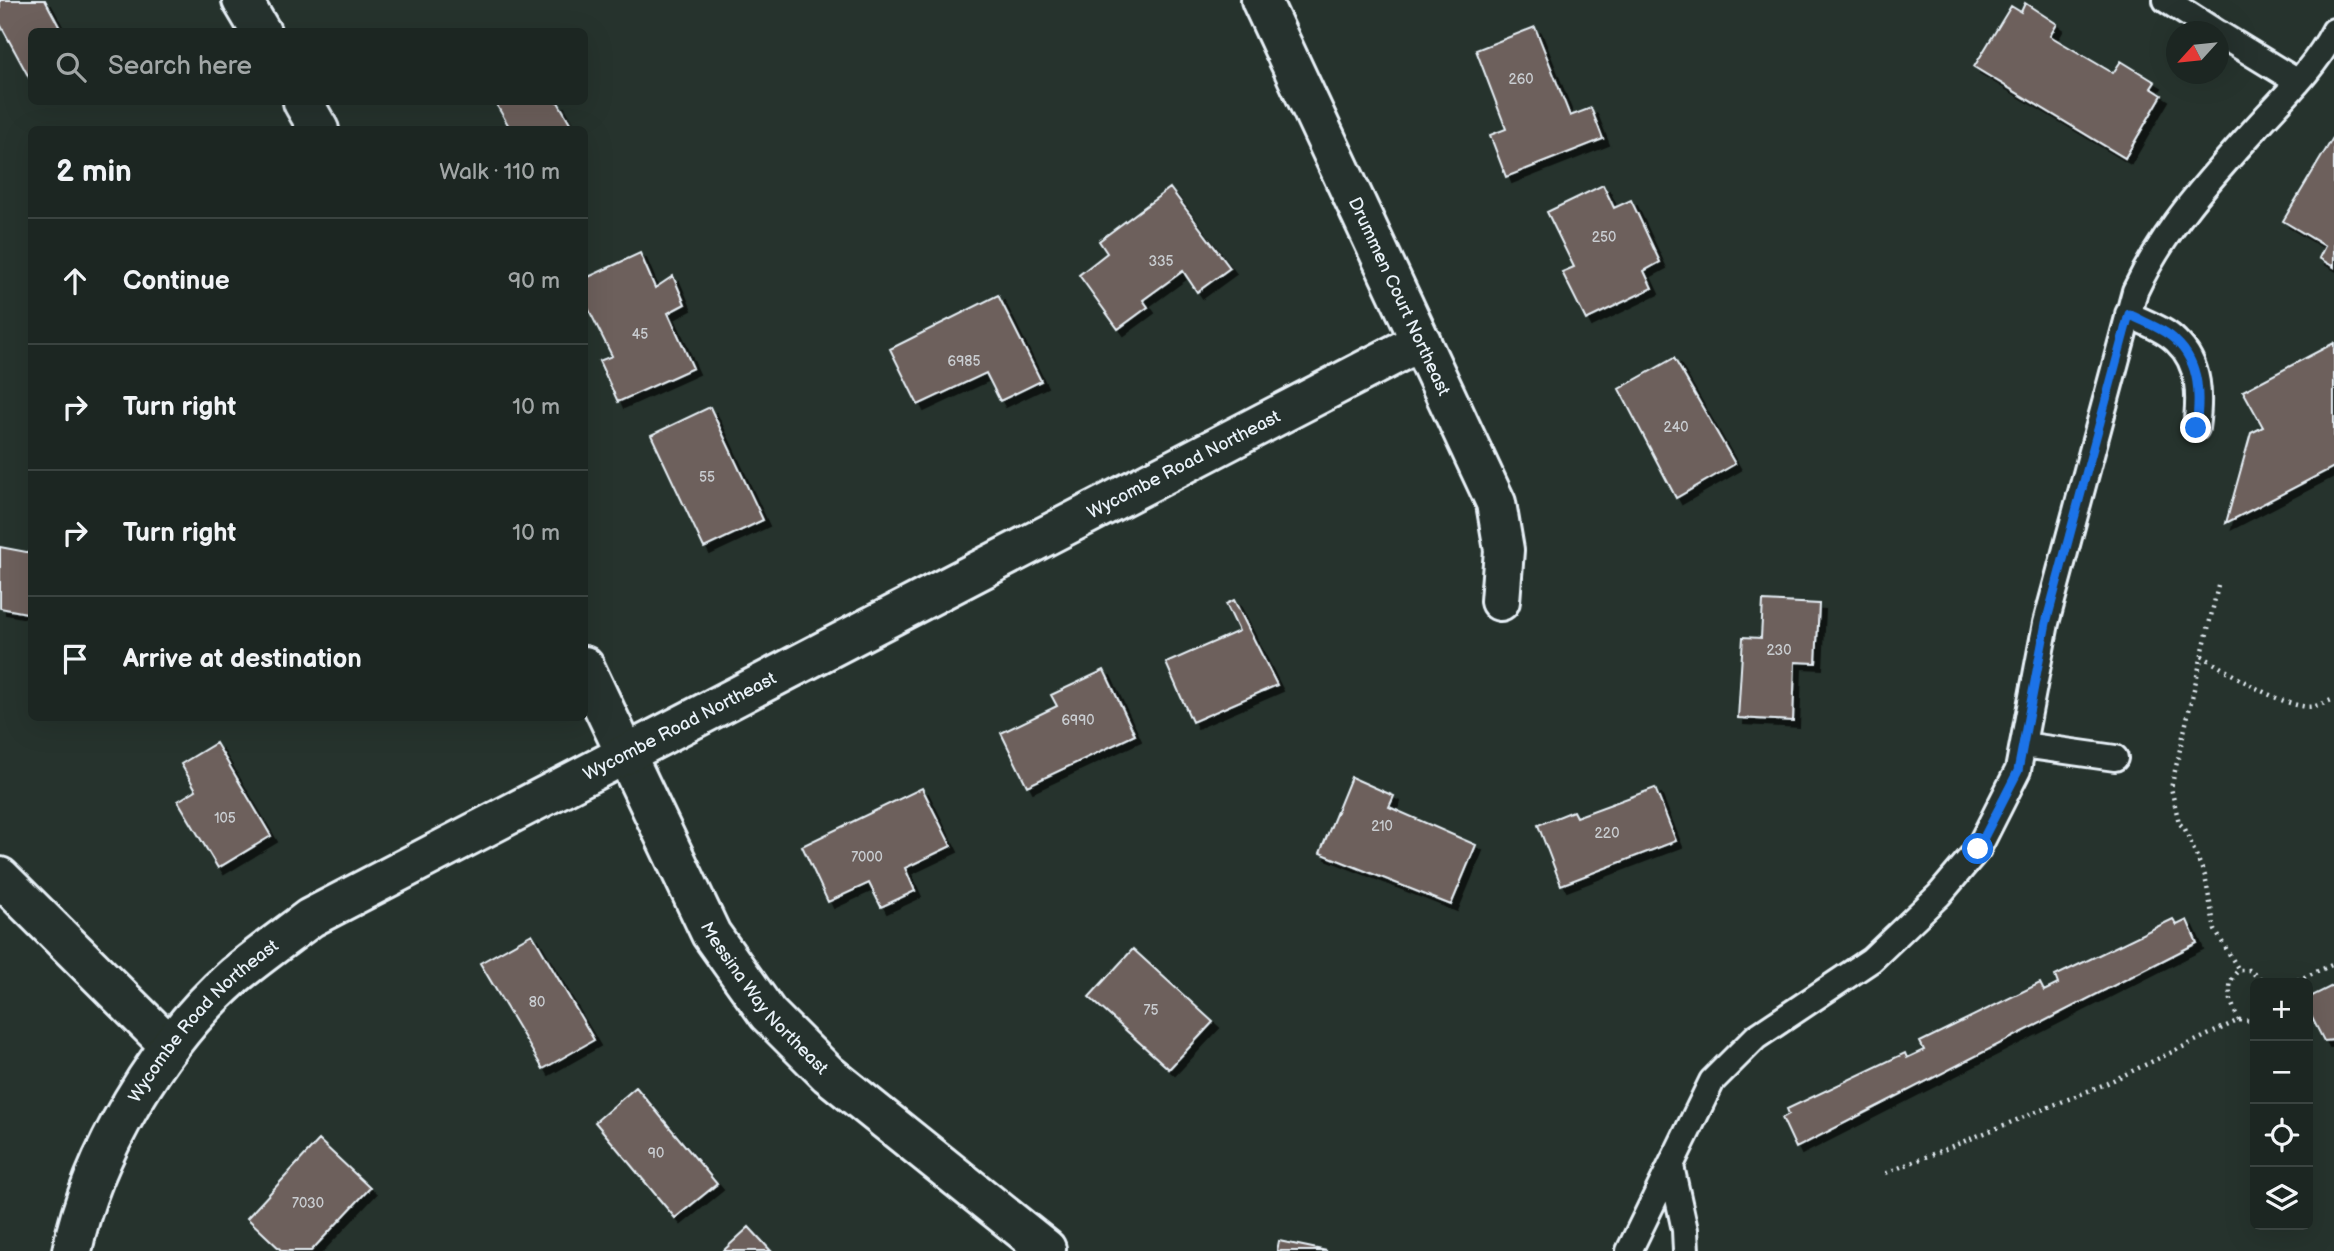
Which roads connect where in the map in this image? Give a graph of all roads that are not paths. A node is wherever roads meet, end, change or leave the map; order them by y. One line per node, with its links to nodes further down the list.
1 (242, 0): 5 (street)
2 (1261, 0): 12 (street, Drummen Court Northeast)
3 (2166, 0): 4 (lane)
4 (2199, 21)
5 (259, 28)
6 (2333, 37): 8 (lane)
7 (2229, 39): 8 (lane)
8 (2298, 82): 11 (lane)
9 (305, 105): 10 (street)
10 (317, 126)
11 (2129, 314): 13 (lane); 16 (lane)
12 (1422, 341): 14 (street, Drummen Court Northeast); 17 (street, Wycombe Road Northeast)
13 (2196, 428)
14 (1500, 601)
15 (588, 675): 17 (street, Messina Way Northeast)
16 (2023, 745): 18 (lane); 21 (lane)
17 (625, 754): 20 (street, Wycombe Road Northeast); 22 (street, Messina Way Northeast)
18 (2115, 758)
19 (0, 877): 20 (street)
20 (170, 1046): 23 (street, Wycombe Road Northeast)
21 (1671, 1166): 24 (lane); 25 (lane)
22 (1046, 1249)
23 (72, 1251)
24 (1629, 1251)
25 (1686, 1251)

